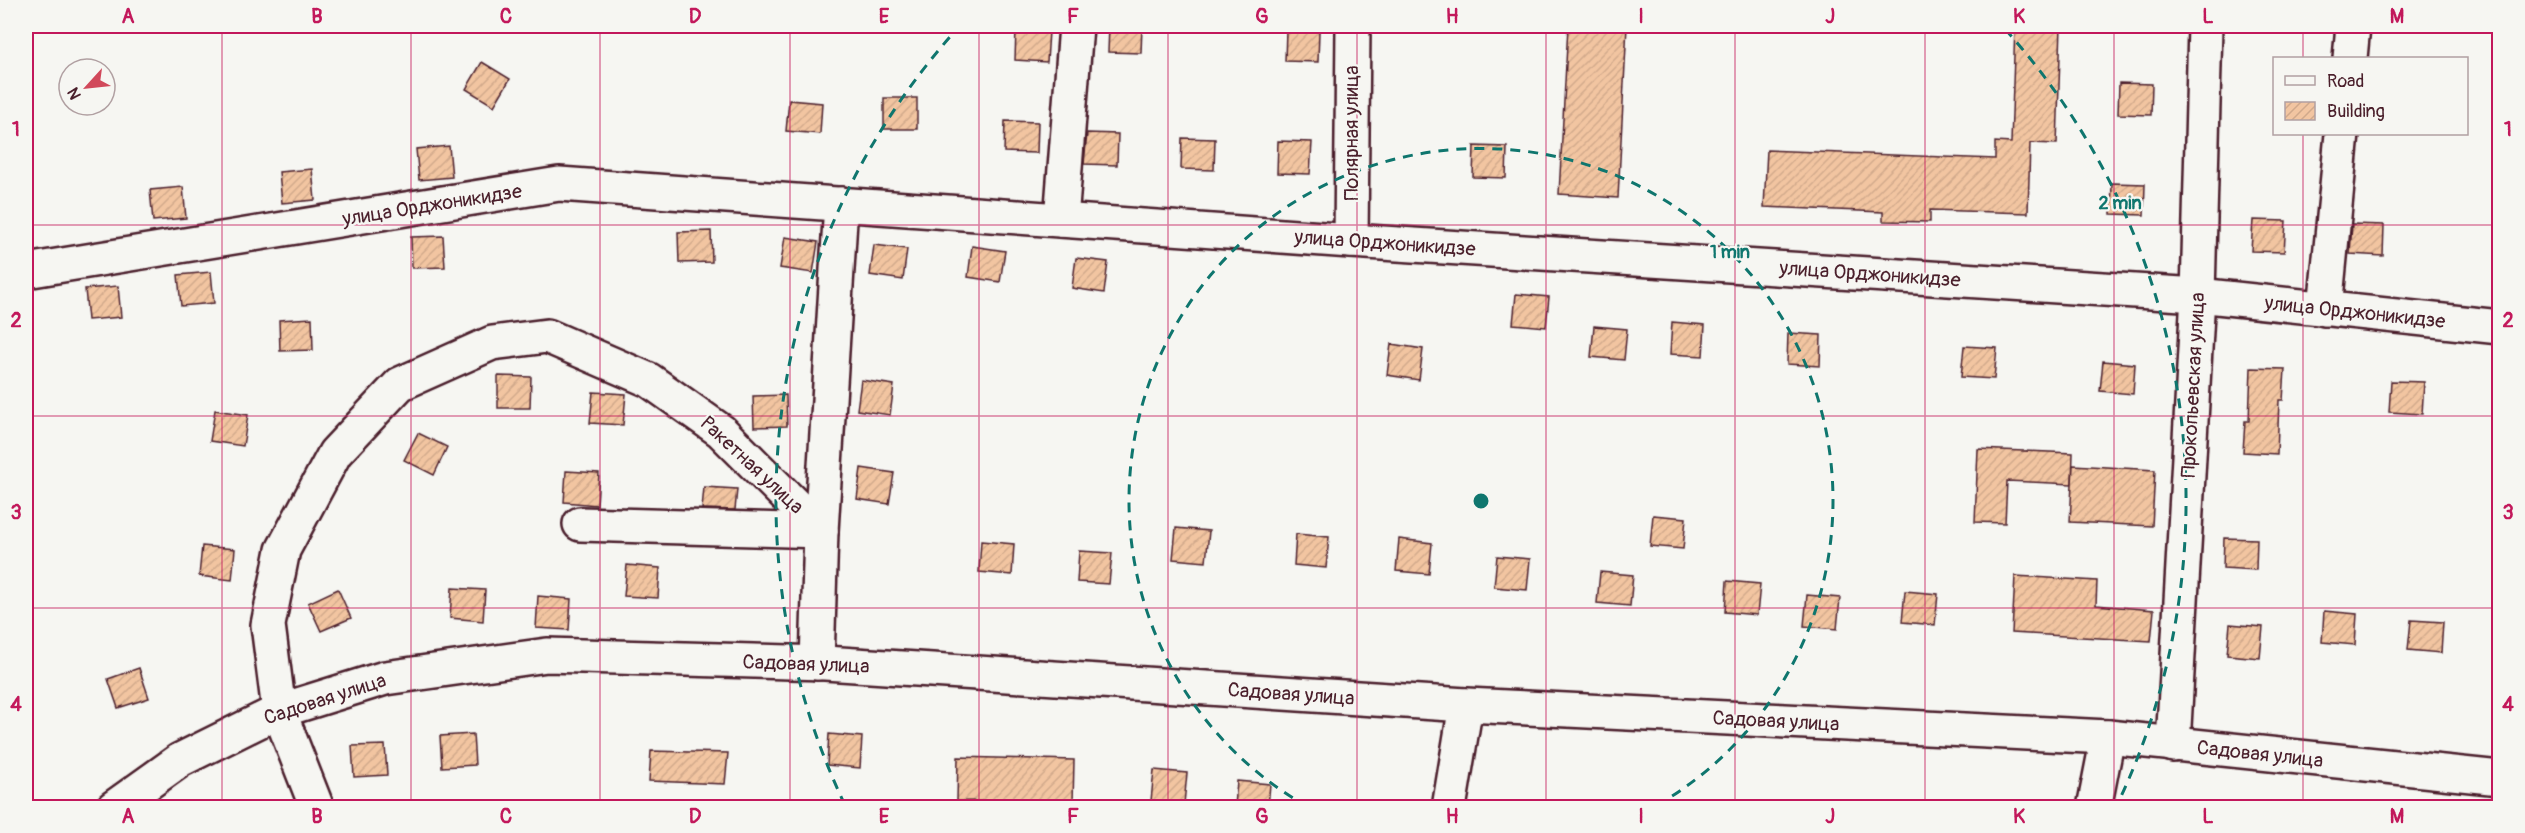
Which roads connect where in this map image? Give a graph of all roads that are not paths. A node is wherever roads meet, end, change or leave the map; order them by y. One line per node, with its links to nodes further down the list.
1 (1076, 26): 8 (street)
2 (1353, 26): 9 (street, Полярная улица)
3 (2205, 26): 11 (street, Прокопьевская улица)
4 (2353, 26): 5 (street)
5 (2350, 57)
6 (2342, 135): 12 (street)
7 (841, 204): 8 (street, улица Орджоникидзе); 10 (street, улица Орджоникидзе); 15 (street)
8 (1061, 220): 9 (street, улица Орджоникидзе)
9 (1350, 241): 11 (street, улица Орджоникидзе)
10 (26, 271)
11 (2199, 295): 12 (street, улица Орджоникидзе); 20 (street, Прокопьевская улица)
12 (2325, 309): 13 (street, улица Орджоникидзе)
13 (2499, 327)
14 (580, 524): 15 (street, Ракетная улица)
15 (821, 531): 16 (street); 18 (street, Ракетная улица)
16 (817, 663): 17 (street, Садовая улица); 18 (street, Садовая улица)
17 (1466, 705): 19 (street, Садовая улица); 24 (street)
18 (279, 711): 22 (street, Садовая улица); 23 (street)
19 (2108, 737): 20 (street, Садовая улица); 25 (street)
20 (2174, 745): 21 (street, Садовая улица)
21 (2499, 778)
22 (113, 807)
23 (318, 807)
24 (1449, 807)
25 (2094, 807)

